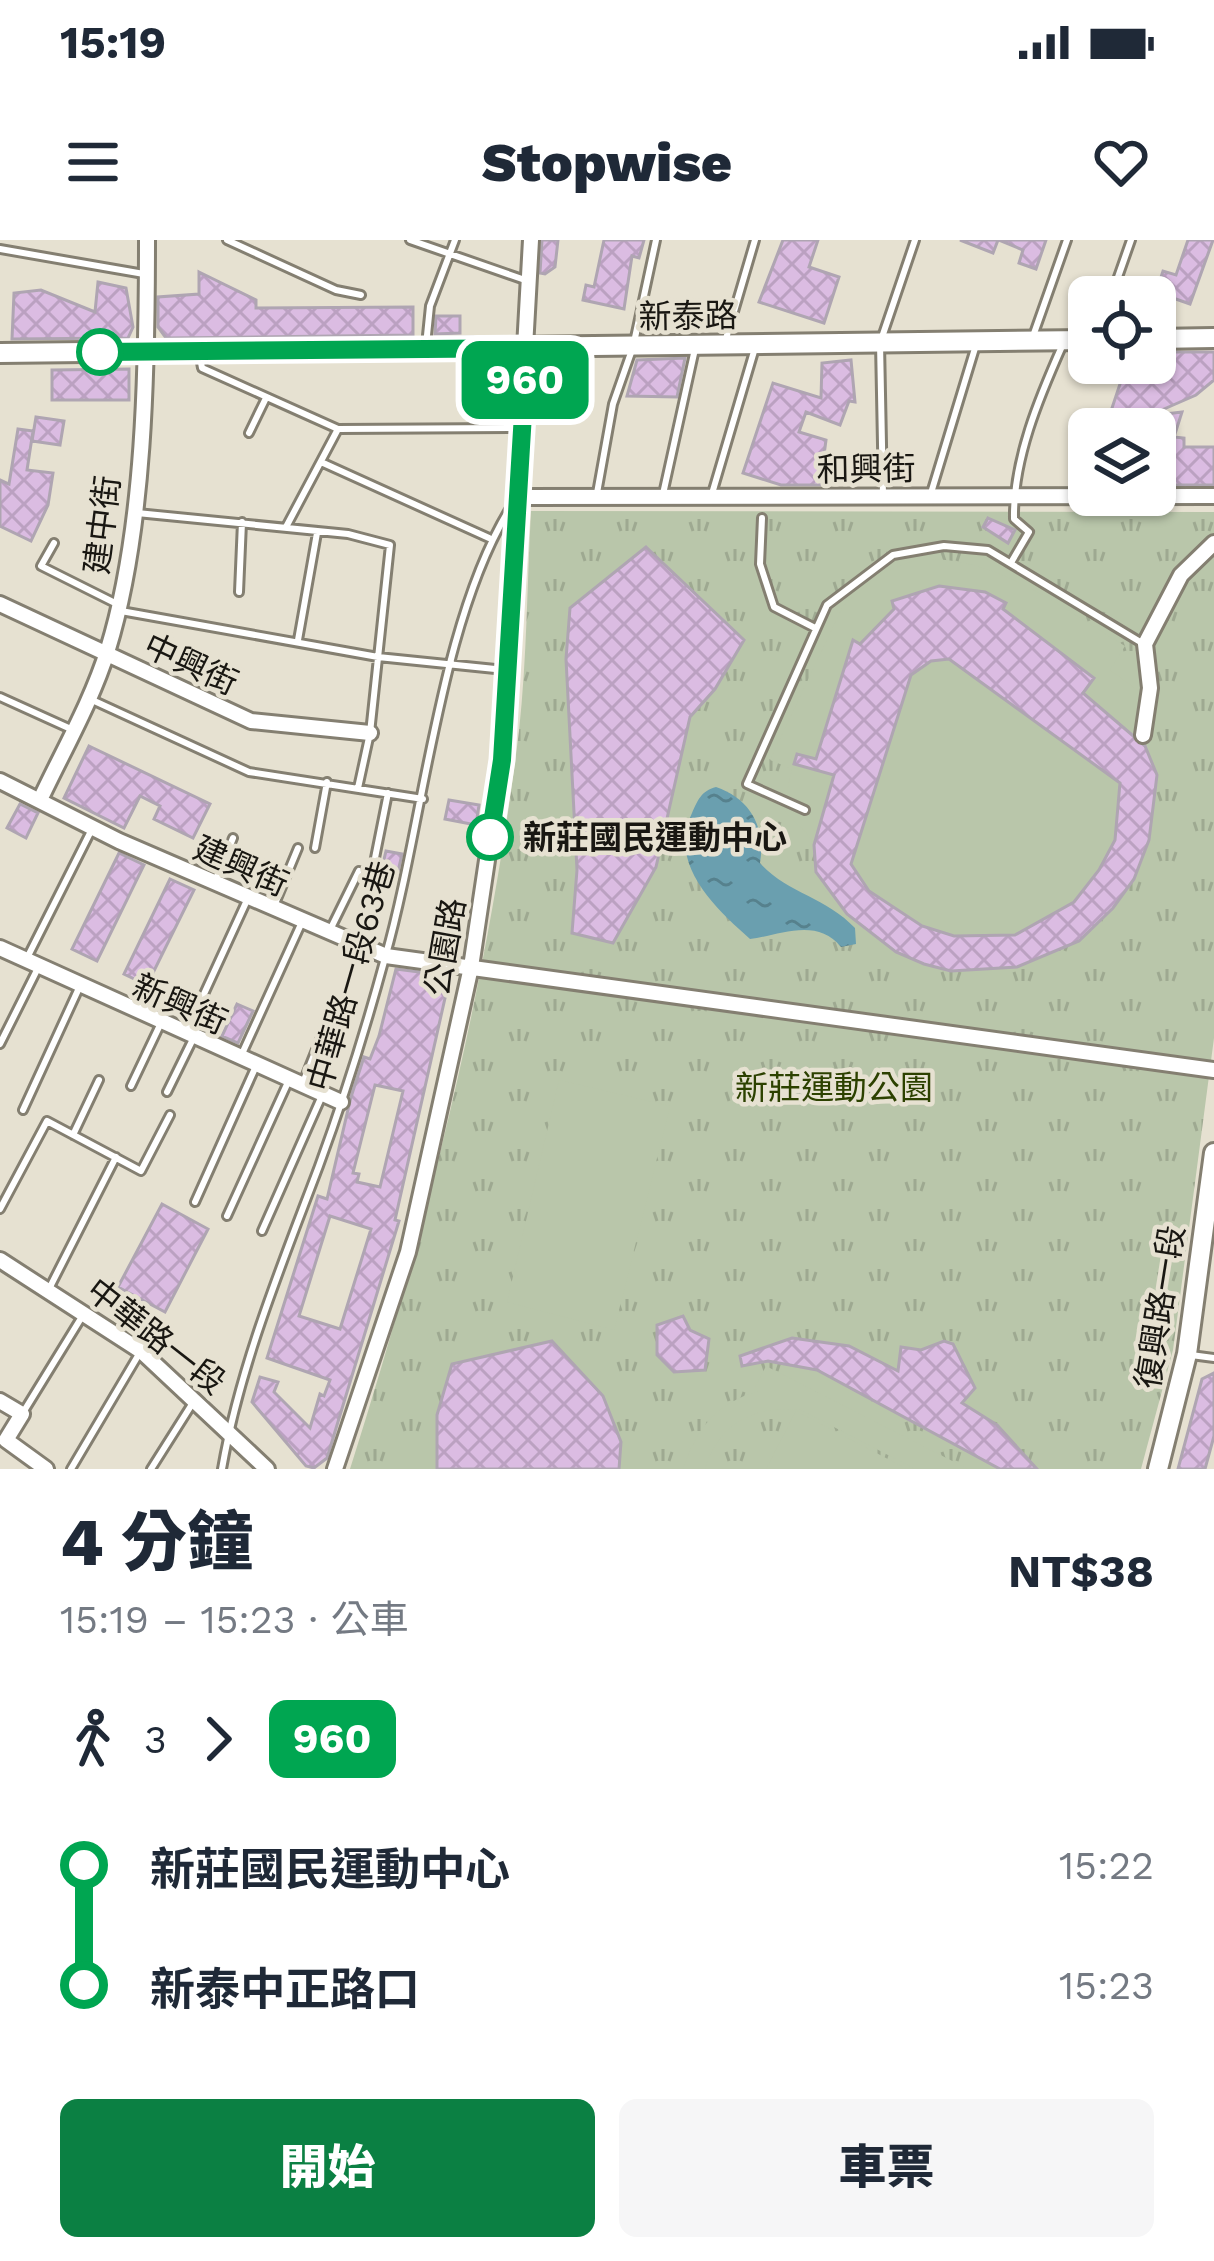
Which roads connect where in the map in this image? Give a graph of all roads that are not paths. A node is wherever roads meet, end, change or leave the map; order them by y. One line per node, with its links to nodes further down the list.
1 (147, 240): 13 (street, 建中街)
2 (227, 240): 16 (lane)
3 (410, 240): 12 (lane)
4 (454, 240): 12 (lane)
5 (531, 240): 15 (street, 公園路)
6 (656, 240): 26 (lane)
7 (755, 240): 24 (lane)
8 (914, 240): 23 (lane)
9 (1067, 240): 21 (lane)
10 (1131, 240): 14 (lane)
11 (0, 249): 13 (lane)
12 (451, 251): 15 (lane); 29 (lane)
13 (147, 274): 31 (street, 建中街)
14 (1118, 276)
15 (530, 282): 28 (street, 公園路)
16 (361, 295)
17 (1212, 332): 18 (main road)
18 (1176, 336)
19 (1064, 340): 20 (main road, 新泰路); 21 (main road, 新泰路); 38 (lane)
20 (1068, 340)
21 (1032, 341): 22 (main road, 新泰路)
22 (977, 342): 23 (main road, 新泰路); 40 (lane)
23 (880, 343): 25 (main road, 新泰路); 39 (lane)
24 (724, 345): 25 (main road, 新泰路); 27 (main road, 新泰路)
25 (756, 345): 45 (lane)
26 (633, 346): 27 (main road, 新泰路); 28 (main road, 新泰路); 43 (lane)
27 (696, 346): 44 (lane)
28 (527, 348): 29 (main road, 新泰路); 34 (street, 公園路)
29 (426, 349): 30 (main road, 新泰路)
30 (199, 351): 31 (main road, 新泰路); 33 (lane)
31 (146, 352): 32 (main road, 新泰路); 46 (street, 建中街)
32 (0, 353)
33 (266, 398): 35 (lane); 36 (lane)
34 (522, 428): 35 (lane); 42 (street, 公園路)
35 (338, 429): 37 (lane)
36 (249, 433)
37 (321, 462): 49 (lane); 51 (lane)
38 (1013, 495): 40 (street, 和興街); 41 (street, 和興街); 54 (lane)
39 (883, 496): 40 (street, 和興街); 45 (street, 和興街)
40 (930, 496)
41 (1214, 496)
42 (518, 497): 43 (street, 和興街); 51 (lane, 中華路一段63巷); 64 (street, 公園路)
43 (596, 497): 44 (street, 和興街)
44 (662, 497): 45 (street, 和興街)
45 (711, 497)
46 (132, 513): 48 (lane); 57 (street, 建中街)
47 (762, 518): 58 (lane)
48 (242, 522): 49 (lane); 55 (lane)
49 (285, 528): 50 (lane)
50 (317, 533): 59 (lane); 62 (lane)
51 (489, 538): 63 (lane, 中華路一段63巷)
52 (54, 543): 57 (lane)
53 (1214, 543): 60 (street)
54 (1012, 561): 58 (lane); 60 (lane)
55 (239, 592)
56 (0, 604): 61 (street, 中興街)
57 (119, 608): 59 (lane); 61 (street, 建中街)
58 (815, 628): 76 (lane)
59 (298, 640): 62 (lane)
60 (1145, 644): 69 (street)
61 (106, 655): 65 (street, 建中街); 68 (street, 中興街)
62 (378, 657): 63 (lane); 68 (lane)
63 (452, 665): 64 (lane); 74 (lane, 中華路一段63巷)
64 (508, 670): 91 (street, 公園路)
65 (87, 698): 67 (street, 建中街); 71 (lane)
66 (1, 700): 67 (lane)
67 (73, 730): 75 (street, 建中街)
68 (370, 733): 72 (lane)
69 (1144, 735)
70 (0, 782): 75 (street, 建興街)
71 (327, 782): 72 (lane); 80 (lane)
72 (358, 788): 73 (lane)
73 (388, 793): 74 (lane); 81 (lane)
74 (423, 799): 89 (lane, 中華路一段63巷)
75 (40, 800): 77 (street, 建興街)
76 (805, 810)
77 (93, 828): 83 (street, 建興街); 90 (lane)
78 (233, 838): 83 (lane)
79 (298, 848): 85 (lane)
80 (315, 848)
81 (373, 868)
82 (359, 871): 87 (lane)
83 (214, 883): 84 (street, 建興街)
84 (248, 898): 85 (street, 建興街); 95 (lane)
85 (273, 909): 86 (street, 建興街)
86 (302, 922): 87 (street, 建興街); 97 (lane)
87 (328, 934): 89 (street, 建興街)
88 (0, 948): 90 (street, 新興街)
89 (386, 956): 91 (street, 建興街); 105 (lane, 中華路一段63巷)
90 (31, 965): 92 (street, 新興街); 96 (lane)
91 (471, 967): 99 (street, 建興街); 132 (street, 公園路)
92 (79, 988): 94 (street, 新興街); 106 (lane)
93 (329, 1017): 101 (lane)
94 (160, 1025): 95 (street, 新興街); 102 (lane)
95 (189, 1037): 97 (street, 新興街); 103 (lane)
96 (0, 1044)
97 (240, 1060): 98 (street, 新興街)
98 (256, 1066): 101 (street, 新興街); 111 (lane)
99 (1214, 1070)
100 (99, 1080): 108 (lane)
101 (296, 1082): 104 (street, 新興街); 113 (lane)
102 (131, 1086)
103 (167, 1092)
104 (323, 1094): 105 (street, 新興街); 115 (lane)
105 (341, 1102): 125 (lane, 中華路一段63巷)
106 (23, 1110)
107 (170, 1114): 110 (lane)
108 (73, 1135): 110 (lane); 112 (lane)
109 (1214, 1153): 114 (main road, 復興路一段)
110 (116, 1156): 117 (lane)
111 (195, 1202)
112 (0, 1209)
113 (227, 1216)
114 (1209, 1219): 120 (main road, 復興路一段)
115 (262, 1231)
116 (0, 1260): 117 (street, 中華路一段)
117 (49, 1289): 118 (street, 中華路一段)
118 (85, 1312): 119 (street, 中華路一段); 124 (lane)
119 (141, 1351): 122 (street, 中華路一段); 128 (lane)
120 (1187, 1354): 121 (lane); 133 (main road, 復興路一段)
121 (1214, 1358)
122 (196, 1398): 125 (street, 中華路一段); 129 (lane)
123 (0, 1401): 124 (street)
124 (22, 1414): 126 (street)
125 (230, 1430): 130 (lane, 中華路一段63巷); 131 (street, 中華路一段)
126 (3, 1445): 127 (street)
127 (46, 1469)
128 (71, 1469)
129 (151, 1469)
130 (222, 1469)
131 (267, 1469)
132 (335, 1469)
133 (1158, 1469)

